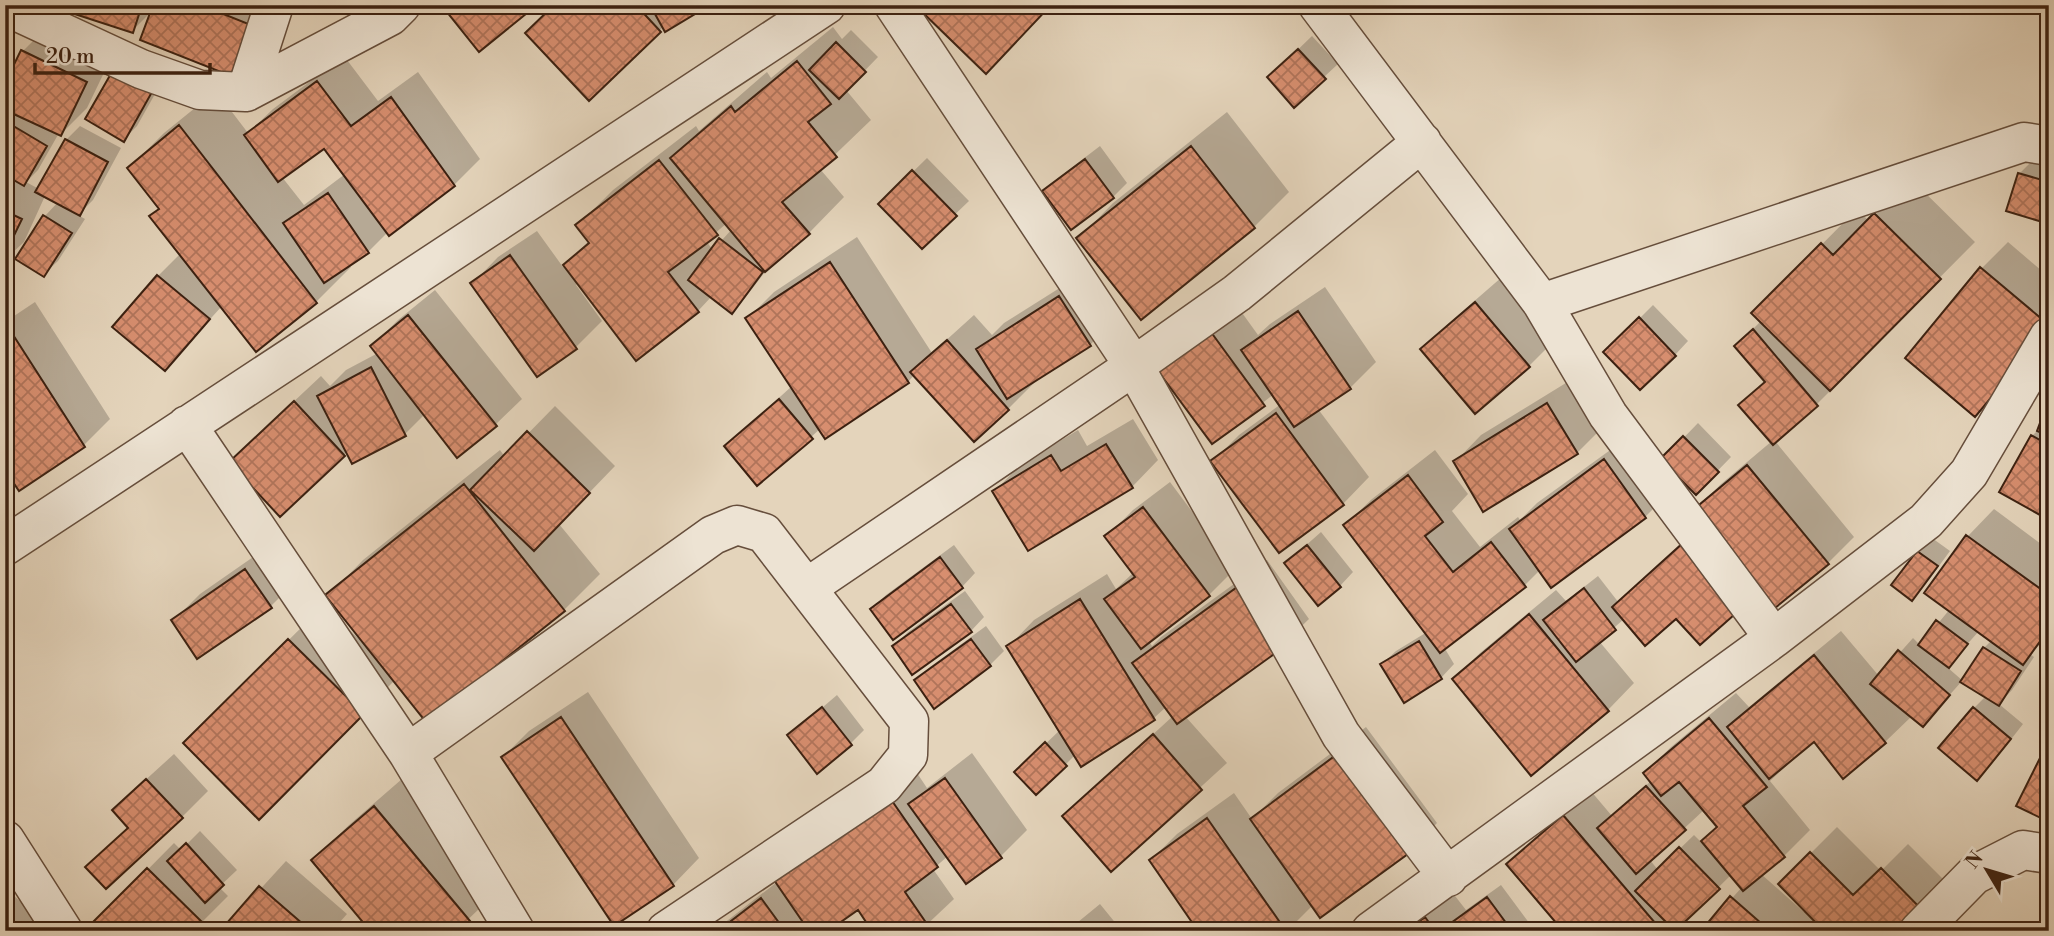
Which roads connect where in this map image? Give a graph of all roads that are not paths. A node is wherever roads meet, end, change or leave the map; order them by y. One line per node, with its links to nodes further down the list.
1 (274, 5): 7 (street)
2 (401, 5): 7 (street)
3 (826, 5): 13 (street)
4 (894, 5): 12 (street)
5 (1318, 5): 8 (street)
6 (5, 6): 7 (street)
7 (246, 92)
8 (1422, 142): 10 (street); 12 (street)
9 (2049, 146): 10 (street)
10 (1542, 303): 16 (street)
11 (2049, 337): 16 (street)
12 (1134, 366): 15 (street); 20 (street)
13 (187, 425): 14 (street); 17 (street)
14 (5, 546)
15 (808, 587): 17 (street); 23 (street)
16 (1774, 638): 20 (street)
17 (408, 753): 22 (street)
18 (5, 840): 21 (street)
19 (2049, 854): 25 (street)
20 (1448, 877): 24 (street)
21 (63, 931)
22 (515, 931)
23 (666, 931)
24 (1371, 931)
25 (1919, 931)

